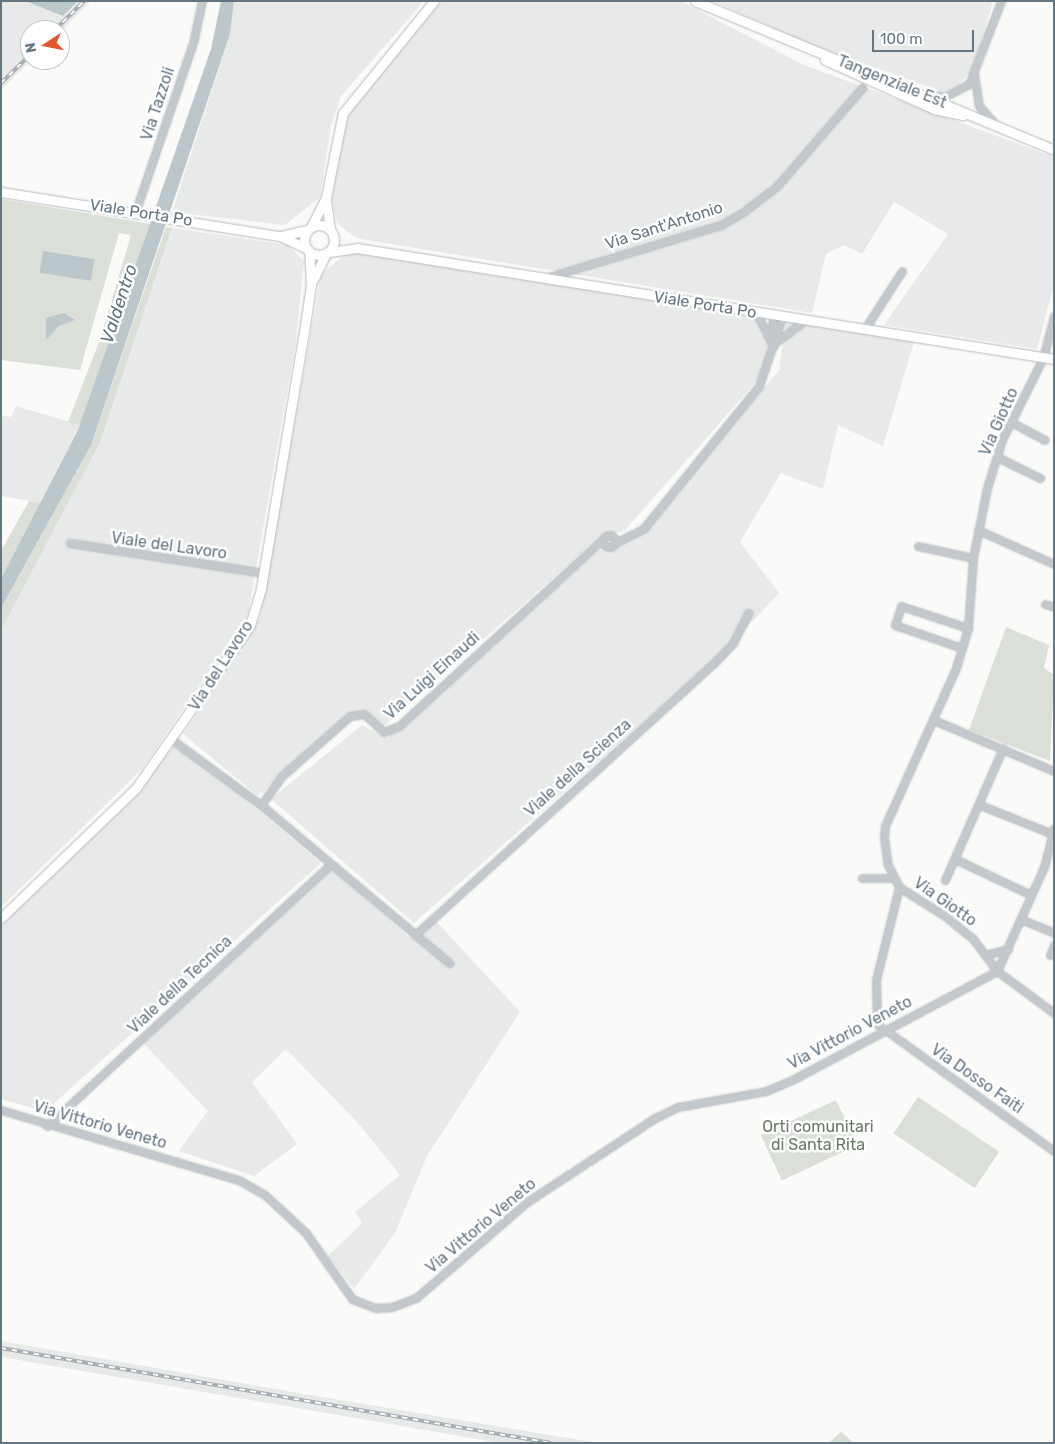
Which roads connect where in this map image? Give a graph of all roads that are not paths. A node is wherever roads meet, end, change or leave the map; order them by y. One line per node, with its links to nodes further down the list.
1 (202, 1): 14 (street, Via Tazzoli)
2 (434, 1): 13 (main road)
3 (695, 1): 5 (main road, Tangenziale Est)
4 (1001, 1): 6 (street)
5 (809, 52): 8 (main road, Tangenziale Est); 9 (main road, Tangenziale Est)
6 (974, 74): 8 (street); 10 (street)
7 (862, 88): 22 (street, Via Sant'Antonio)
8 (927, 95): 9 (main road, Tangenziale Est)
9 (974, 117): 10 (main road, Tangenziale Est)
10 (1001, 129): 11 (main road, Tangenziale Est)
11 (1054, 150)
12 (1, 192): 14 (main road, Viale Porta Po)
13 (326, 197): 15 (main road); 16 (main road)
14 (135, 212): 17 (main road, Viale Porta Po)
15 (309, 228): 16 (main road, Viale Porta Po); 17 (main road, Viale Porta Po); 19 (main road)
16 (331, 232): 18 (main road, Viale Porta Po); 20 (main road)
17 (280, 236): 19 (main road, Viale Porta Po)
18 (357, 248): 20 (main road, Viale Porta Po); 22 (main road, Viale Porta Po)
19 (308, 250): 20 (main road, Viale Porta Po); 23 (main road)
20 (328, 252): 23 (main road)
21 (902, 271): 28 (street)
22 (542, 278): 24 (main road, Viale Porta Po)
23 (311, 285): 41 (main road, Via del Lavoro)
24 (757, 314): 26 (main road, Viale Porta Po); 29 (street)
25 (1054, 316): 30 (street, Via Giotto)
26 (778, 317): 27 (main road, Viale Porta Po); 29 (street)
27 (804, 321): 28 (main road, Viale Porta Po); 29 (street)
28 (864, 330): 30 (main road, Viale Porta Po)
29 (773, 346): 52 (street, Via Luigi Einaudi)
30 (1043, 358): 31 (main road, Viale Porta Po); 32 (street, Via Giotto)
31 (1054, 359)
32 (1011, 422): 33 (street); 34 (street, Via Giotto)
33 (1045, 440)
34 (997, 457): 35 (street); 36 (street, Via Giotto)
35 (1040, 478)
36 (978, 530): 39 (street, Via Giotto); 40 (street)
37 (70, 543): 41 (street, Viale del Lavoro)
38 (918, 546): 39 (street)
39 (973, 558): 45 (street, Via Giotto)
40 (1054, 564)
41 (264, 574): 48 (main road, Via del Lavoro)
42 (1044, 604): 43 (street)
43 (1054, 607)
44 (748, 613): 64 (street, Viale della Scienza)
45 (968, 628): 46 (street, Via Giotto); 46 (street)
46 (962, 648): 47 (street, Via Giotto)
47 (936, 721): 49 (street); 57 (street, Via Giotto)
48 (171, 739): 52 (street); 61 (main road, Via del Lavoro)
49 (1003, 748): 50 (street); 51 (street)
50 (1054, 771)
51 (980, 804): 53 (street); 54 (street)
52 (261, 805): 55 (street)
53 (1053, 831): 60 (street)
54 (955, 859): 58 (street); 60 (street)
55 (331, 864): 64 (street); 74 (street, Viale della Tecnica)
56 (862, 878): 57 (street)
57 (894, 878): 59 (street, Via Giotto)
58 (945, 880)
59 (899, 887): 67 (street, Via Giotto); 72 (street)
60 (1031, 895): 62 (street)
61 (1, 918)
62 (1020, 919): 63 (street); 66 (street)
63 (1054, 933)
64 (415, 935): 69 (street)
65 (1054, 945): 68 (street)
66 (1007, 950): 67 (street); 70 (street)
67 (985, 955): 70 (street, Via Giotto)
68 (1050, 955)
69 (449, 963)
70 (997, 971): 71 (street, Via Giotto); 72 (street, Via Vittorio Veneto)
71 (1054, 1012)
72 (883, 1030): 74 (street, Via Vittorio Veneto); 75 (street, Via Dosso Faiti)
73 (1, 1110): 74 (street, Via Vittorio Veneto)
74 (47, 1126)
75 (1054, 1152)

